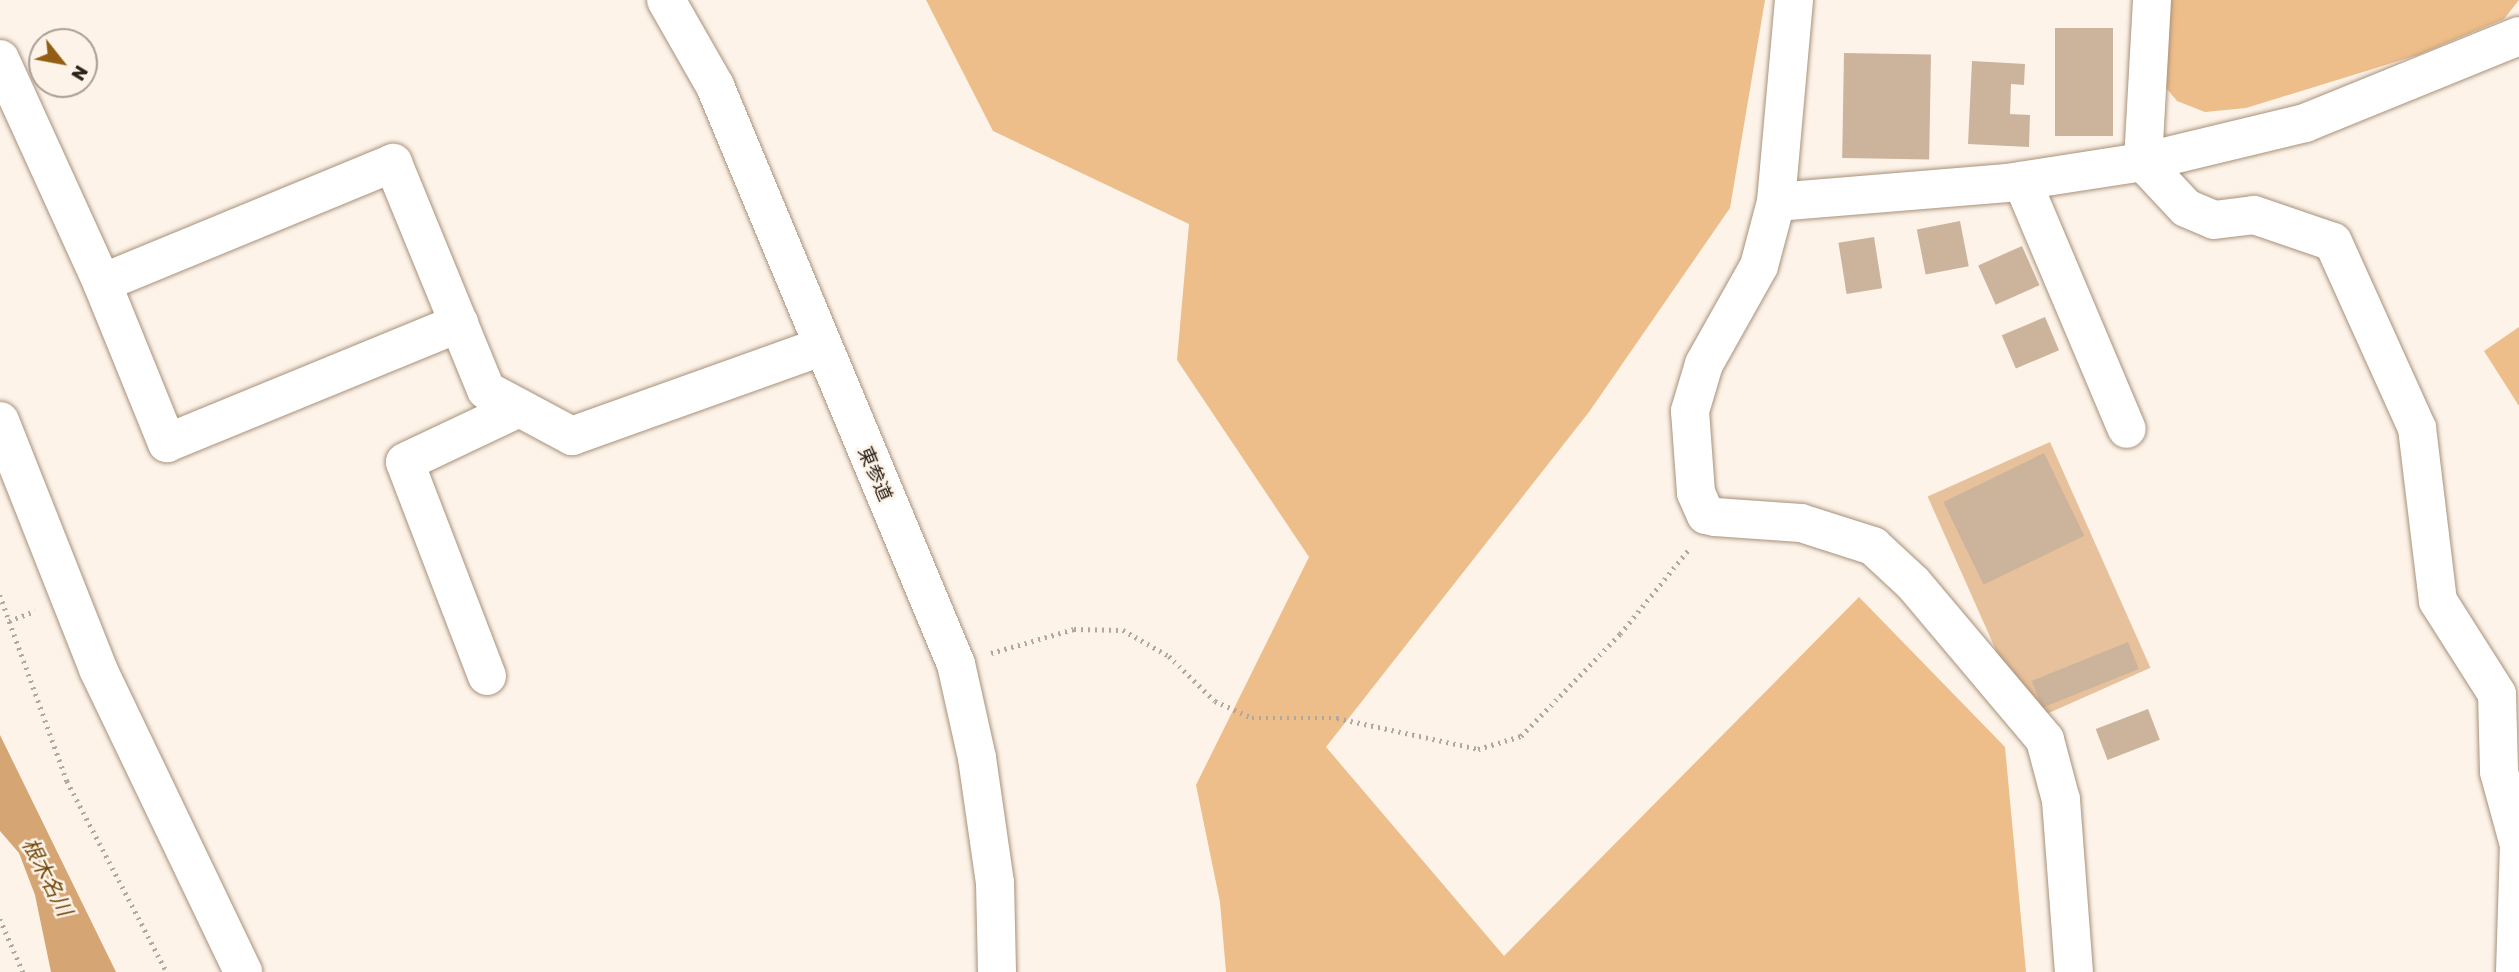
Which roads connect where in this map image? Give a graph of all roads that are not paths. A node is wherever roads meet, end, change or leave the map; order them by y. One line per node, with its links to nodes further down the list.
1 (666, 0): 11 (street, 東参道)
2 (1794, 0): 8 (street)
3 (2152, 0): 6 (street)
4 (2519, 36): 6 (street)
5 (0, 59): 9 (street)
6 (2143, 162): 7 (street); 19 (street)
7 (2022, 181): 8 (street); 14 (street)
8 (1776, 202): 18 (street)
9 (102, 283): 10 (street); 10 (street)
10 (459, 323): 12 (street)
11 (821, 348): 12 (street); 17 (street, 東参道)
12 (519, 408): 15 (street)
13 (0, 421): 16 (street)
14 (2127, 429)
15 (487, 676)
16 (243, 972)
17 (997, 972)
18 (2074, 972)
19 (2515, 972)

